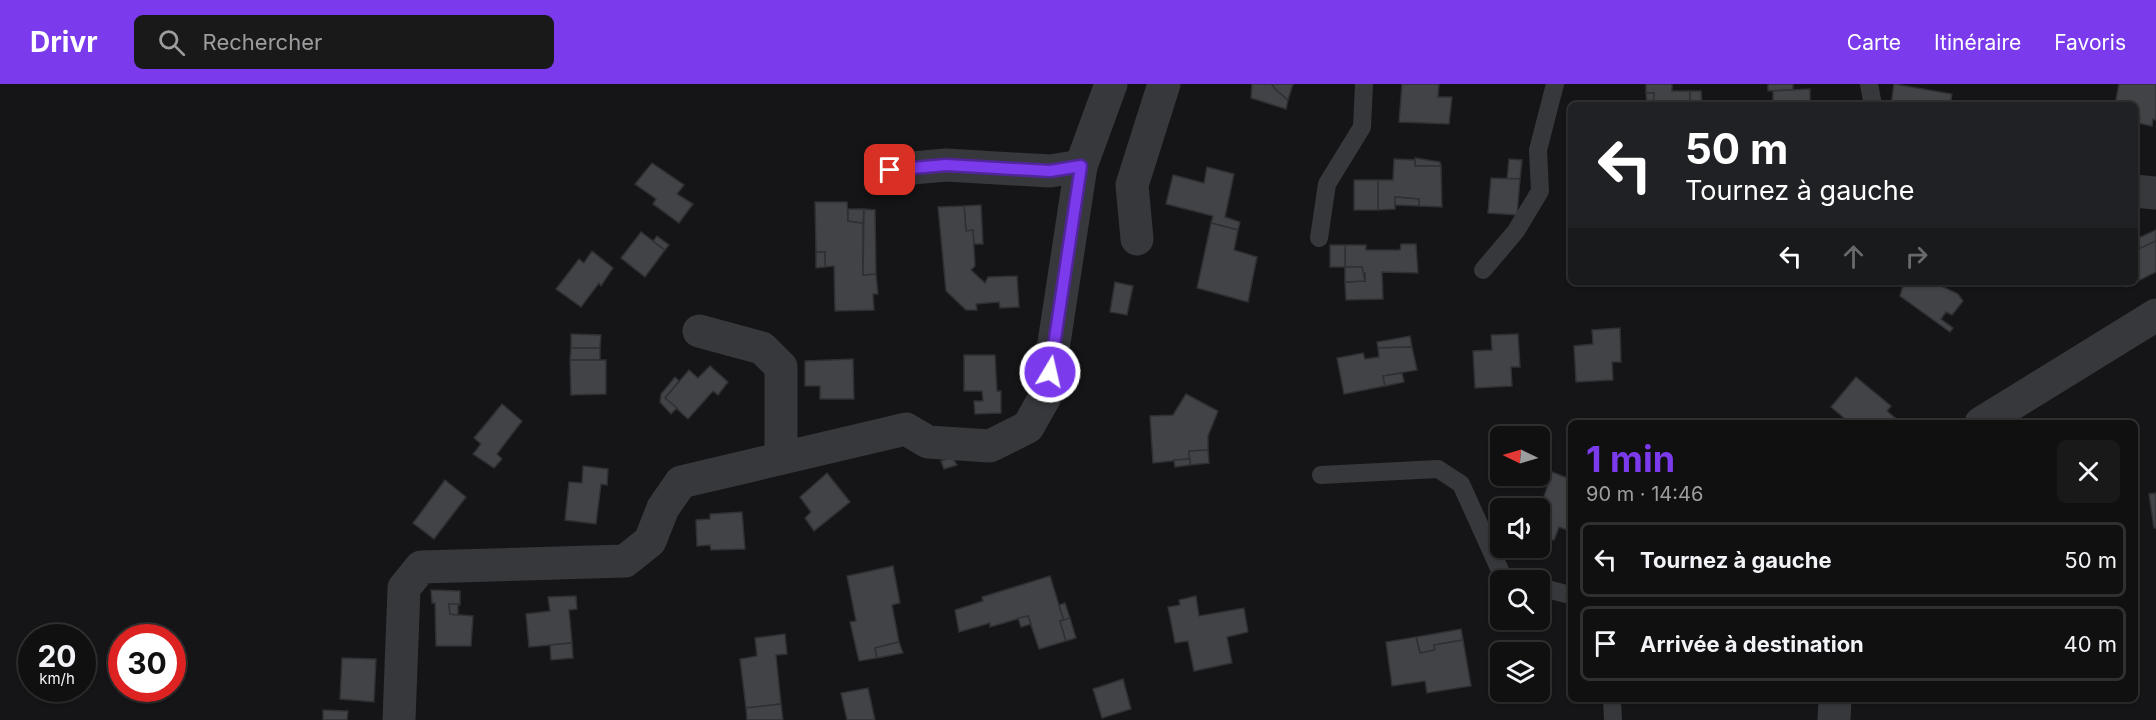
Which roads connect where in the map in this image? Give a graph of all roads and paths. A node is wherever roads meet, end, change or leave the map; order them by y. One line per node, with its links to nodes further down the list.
1 (1111, 84): 7 (street)
2 (1164, 84): 12 (street)
3 (1364, 84): 11 (lane)
4 (1555, 84): 13 (lane)
5 (1869, 84): 6 (lane)
6 (1872, 102)
7 (1081, 166): 8 (street); 17 (street)
8 (890, 170)
9 (2138, 191): 10 (street)
10 (2156, 193)
11 (1318, 238)
12 (1137, 239)
13 (1483, 270)
14 (2156, 315): 16 (street)
15 (699, 331): 17 (street)
16 (1986, 420)
17 (781, 459): 24 (street)
18 (1321, 475): 19 (lane)
19 (1499, 570)
20 (1550, 590): 21 (lane)
21 (1568, 594)
22 (1612, 702): 25 (lane)
23 (1835, 702): 26 (street)
24 (399, 720)
25 (1613, 720)
26 (1834, 720)

